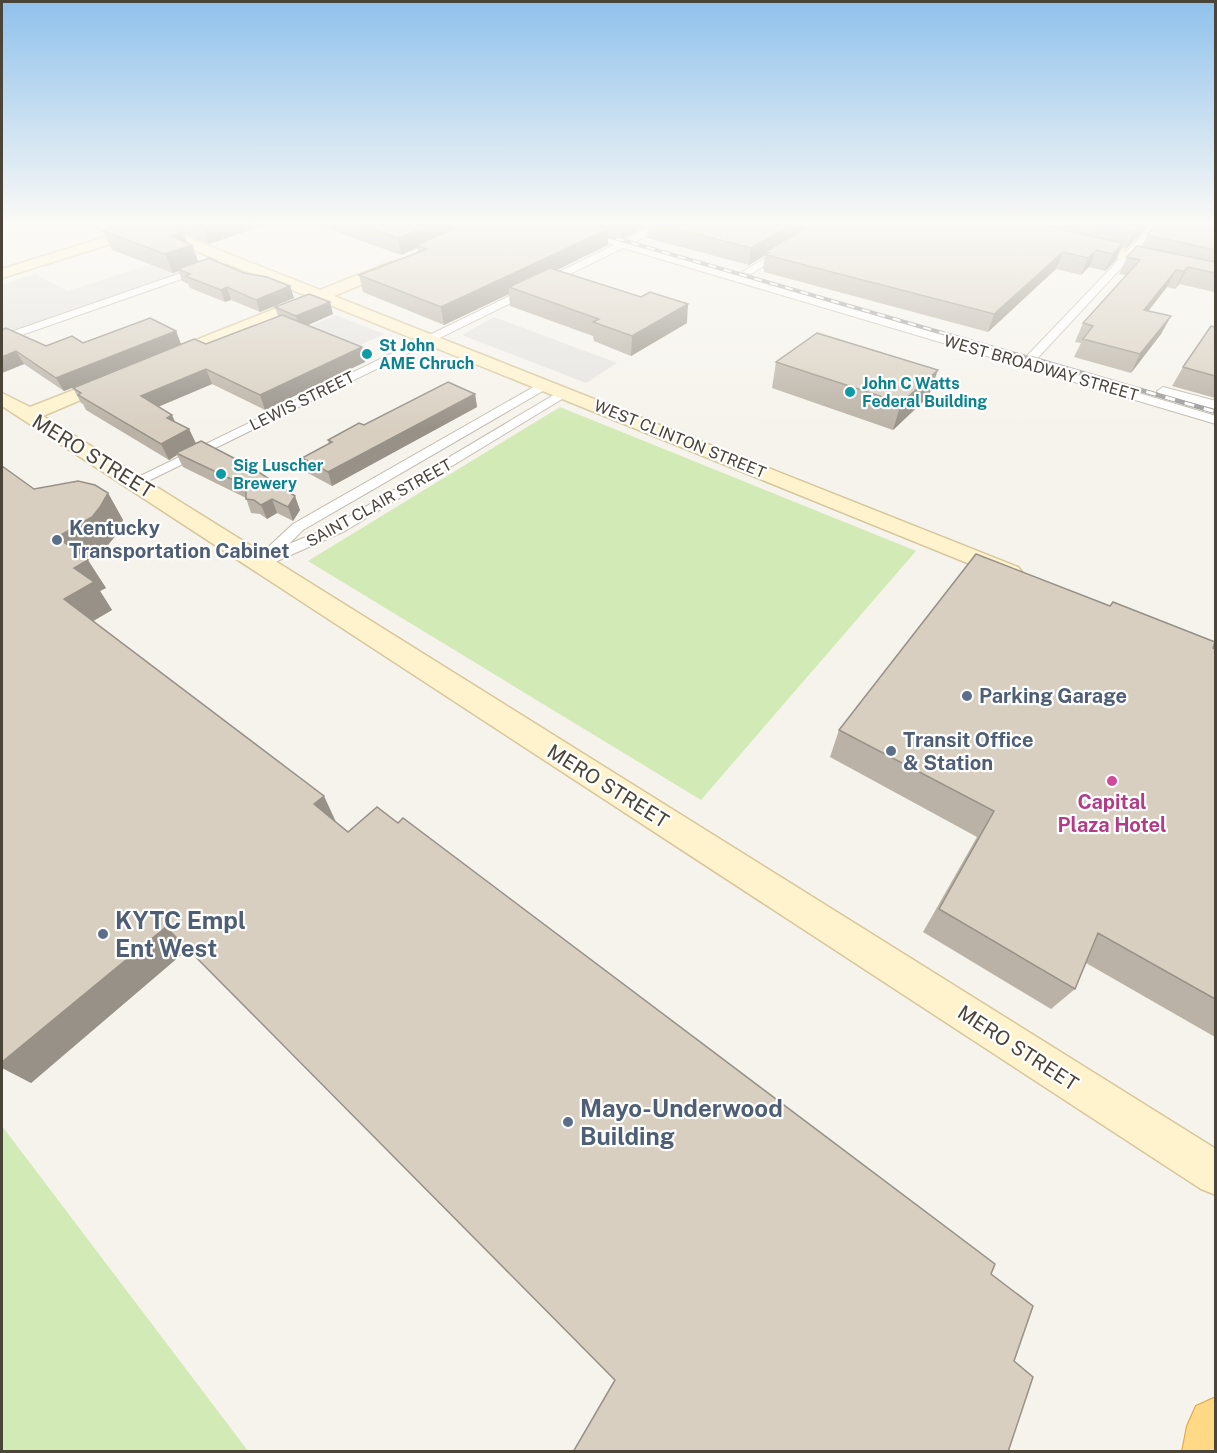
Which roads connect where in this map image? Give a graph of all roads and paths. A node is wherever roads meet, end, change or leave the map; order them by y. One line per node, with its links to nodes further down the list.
1 (134, 293): 11 (street)
2 (313, 293): 8 (main road, WEST CLINTON STREET)
3 (329, 293): 8 (main road)
4 (523, 293): 12 (street, LEWIS STREET)
5 (789, 293): 10 (street, WEST BROADWAY STREET)
6 (820, 293): 9 (street, WEST BROADWAY STREET)
7 (1092, 293): 13 (street)
8 (321, 296): 12 (main road, WEST CLINTON STREET); 14 (main road)
9 (880, 310): 10 (street); 13 (street, WEST BROADWAY STREET)
10 (870, 318): 15 (street, WEST BROADWAY STREET)
11 (2, 339)
12 (429, 339): 18 (main road, WEST CLINTON STREET); 25 (street, LEWIS STREET)
13 (1035, 354): 15 (street); 16 (street, WEST BROADWAY STREET)
14 (158, 362)
15 (1026, 364): 24 (street, WEST BROADWAY STREET)
16 (1080, 367)
17 (126, 375): 23 (main road)
18 (544, 385): 20 (main road, WEST CLINTON STREET); 26 (street, SAINT CLAIR STREET)
19 (1148, 386): 22 (street, WEST BROADWAY STREET)
20 (566, 393): 26 (street, SAINT CLAIR STREET); 27 (main road, WEST CLINTON STREET)
21 (2, 398): 23 (main road, MERO STREET)
22 (1215, 405)
23 (28, 415): 25 (main road, MERO STREET)
24 (1215, 420)
25 (135, 482): 26 (main road, MERO STREET)
26 (260, 562): 28 (main road, MERO STREET)
27 (1029, 580)
28 (1215, 1174)
29 (1215, 1426): 30 (highway)
30 (1211, 1452)

